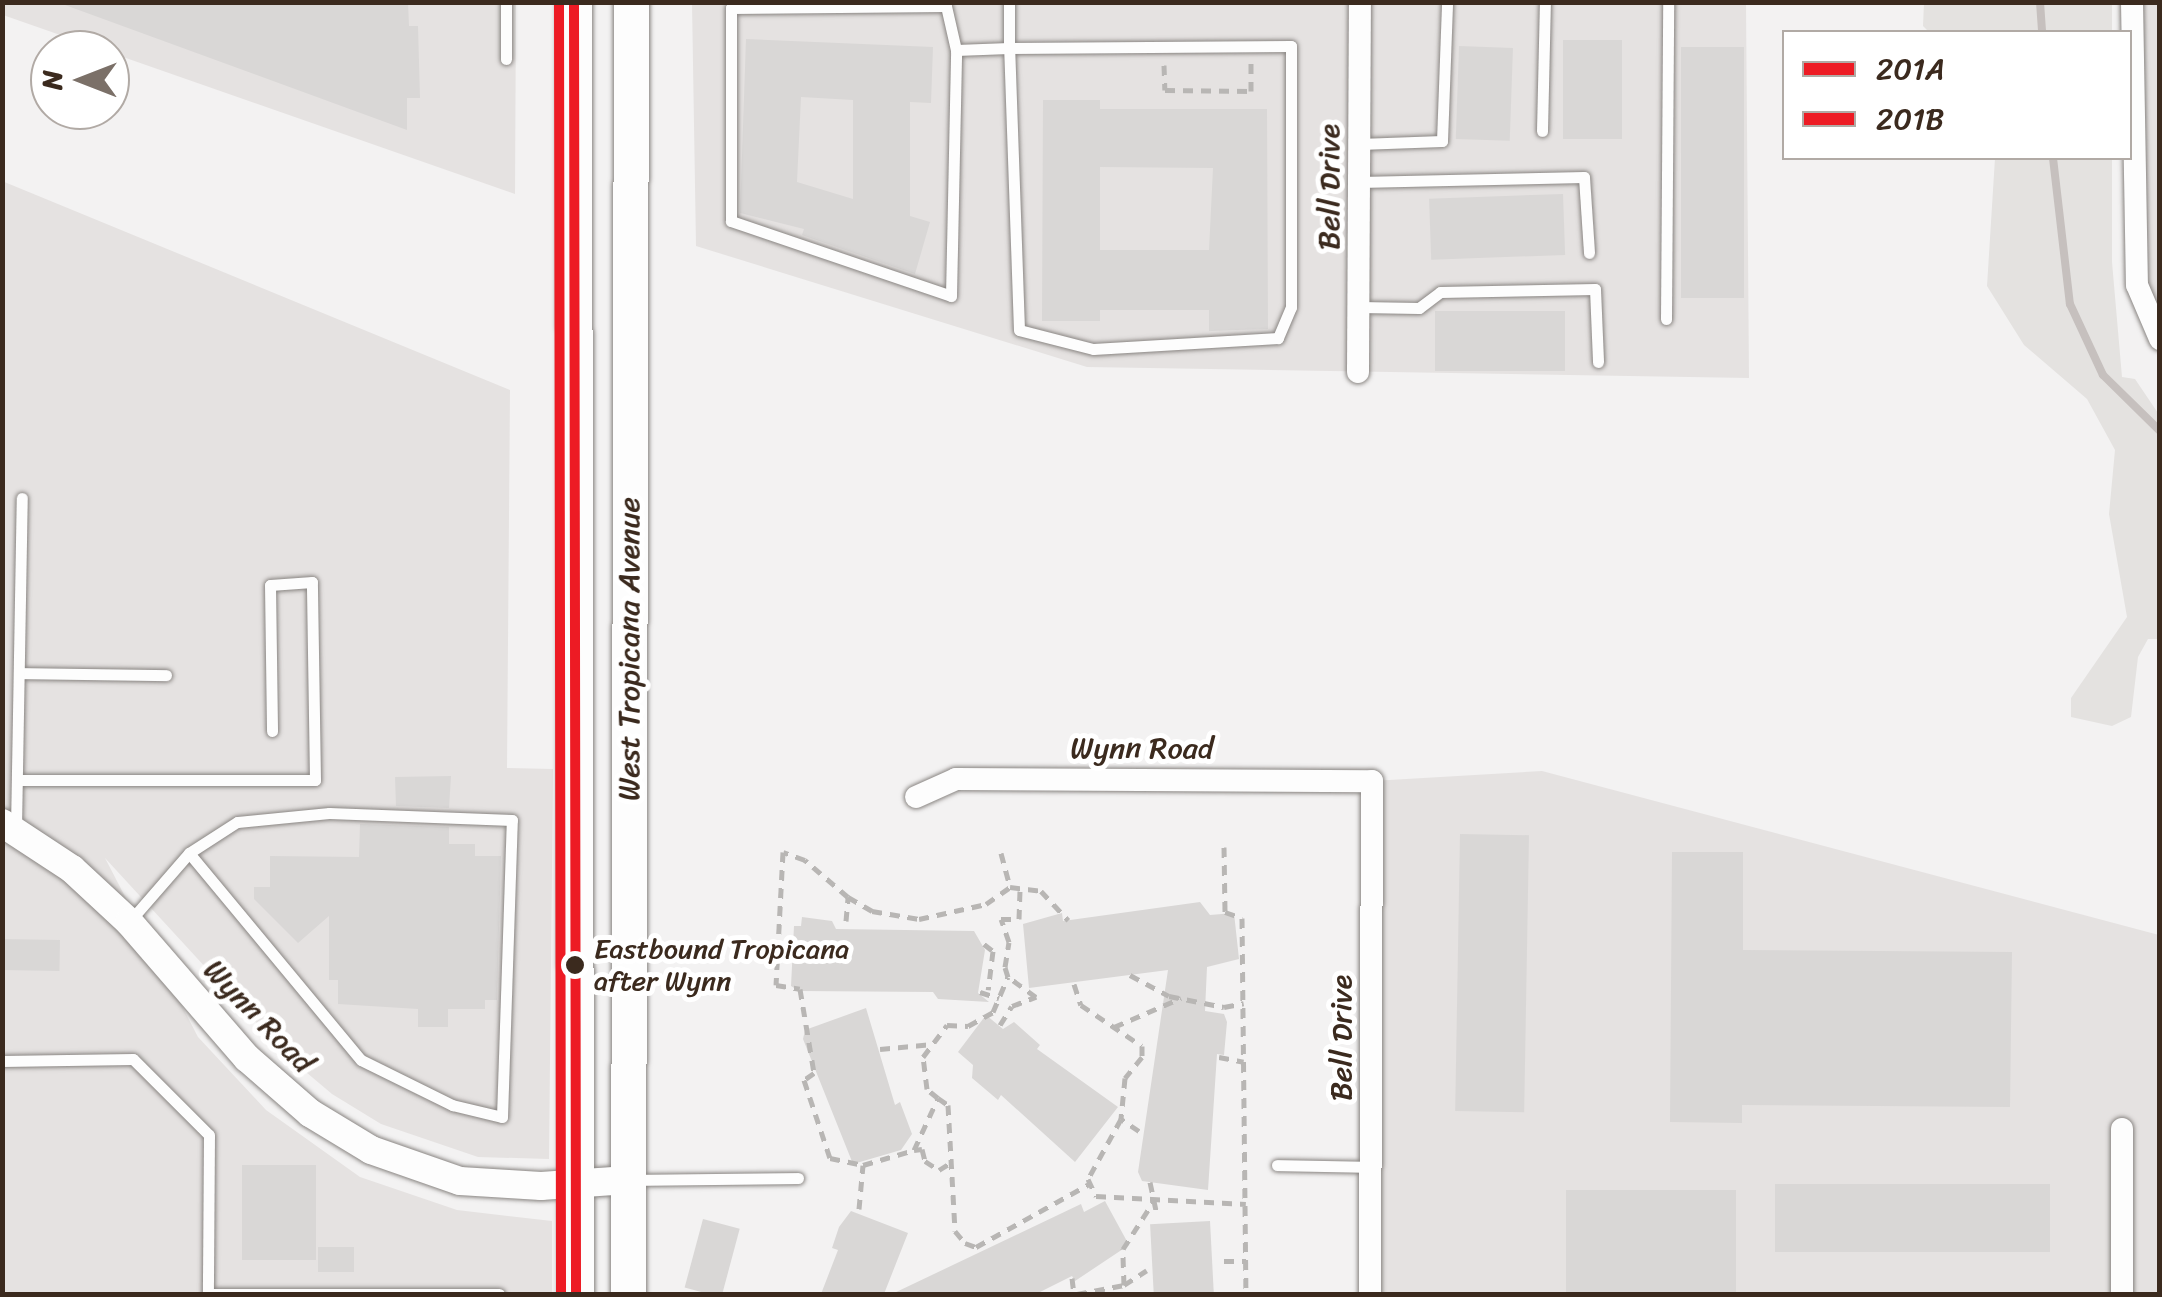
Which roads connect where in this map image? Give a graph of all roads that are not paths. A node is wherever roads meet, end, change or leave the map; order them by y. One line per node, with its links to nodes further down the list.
1 (506, 2): 13 (lane)
2 (574, 2): 39 (main road, West Tropicana Avenue)
3 (631, 2): 38 (main road, West Tropicana Avenue)
4 (1009, 2): 11 (lane)
5 (1360, 2): 15 (street, Bell Drive)
6 (1447, 2): 15 (lane)
7 (1545, 2): 14 (lane)
8 (1668, 2): 19 (lane)
9 (2132, 2): 20 (street)
10 (949, 4): 12 (lane); 12 (lane)
11 (1009, 48): 11 (lane); 12 (lane)
12 (956, 50)
13 (506, 59)
14 (1542, 131)
15 (1359, 144): 16 (street, Bell Drive)
16 (1359, 182): 17 (lane); 18 (street, Bell Drive)
17 (1589, 253)
18 (1359, 307): 21 (lane); 22 (street, Bell Drive)
19 (1666, 319)
20 (2155, 335)
21 (1598, 362)
22 (1358, 372)
23 (22, 498): 24 (lane)
24 (18, 673): 25 (lane); 27 (lane)
25 (166, 676)
26 (272, 731): 27 (lane)
27 (17, 780): 30 (lane)
28 (1372, 781): 29 (street, Wynn Road); 36 (street, Bell Drive)
29 (916, 798)
30 (9, 825): 32 (street, Wynn Road)
31 (188, 853): 31 (lane); 32 (lane)
32 (129, 922): 39 (street, Wynn Road)
33 (2, 1061): 40 (lane)
34 (2122, 1129): 45 (street)
35 (1278, 1165): 36 (lane)
36 (1370, 1167): 44 (street, Bell Drive)
37 (798, 1178): 38 (lane)
38 (628, 1180): 39 (street, Wynn Road); 43 (main road, West Tropicana Avenue)
39 (576, 1185): 42 (main road, West Tropicana Avenue)
40 (208, 1294): 41 (lane)
41 (499, 1294)
42 (576, 1294)
43 (628, 1294)
44 (1370, 1294)
45 (2122, 1294)

